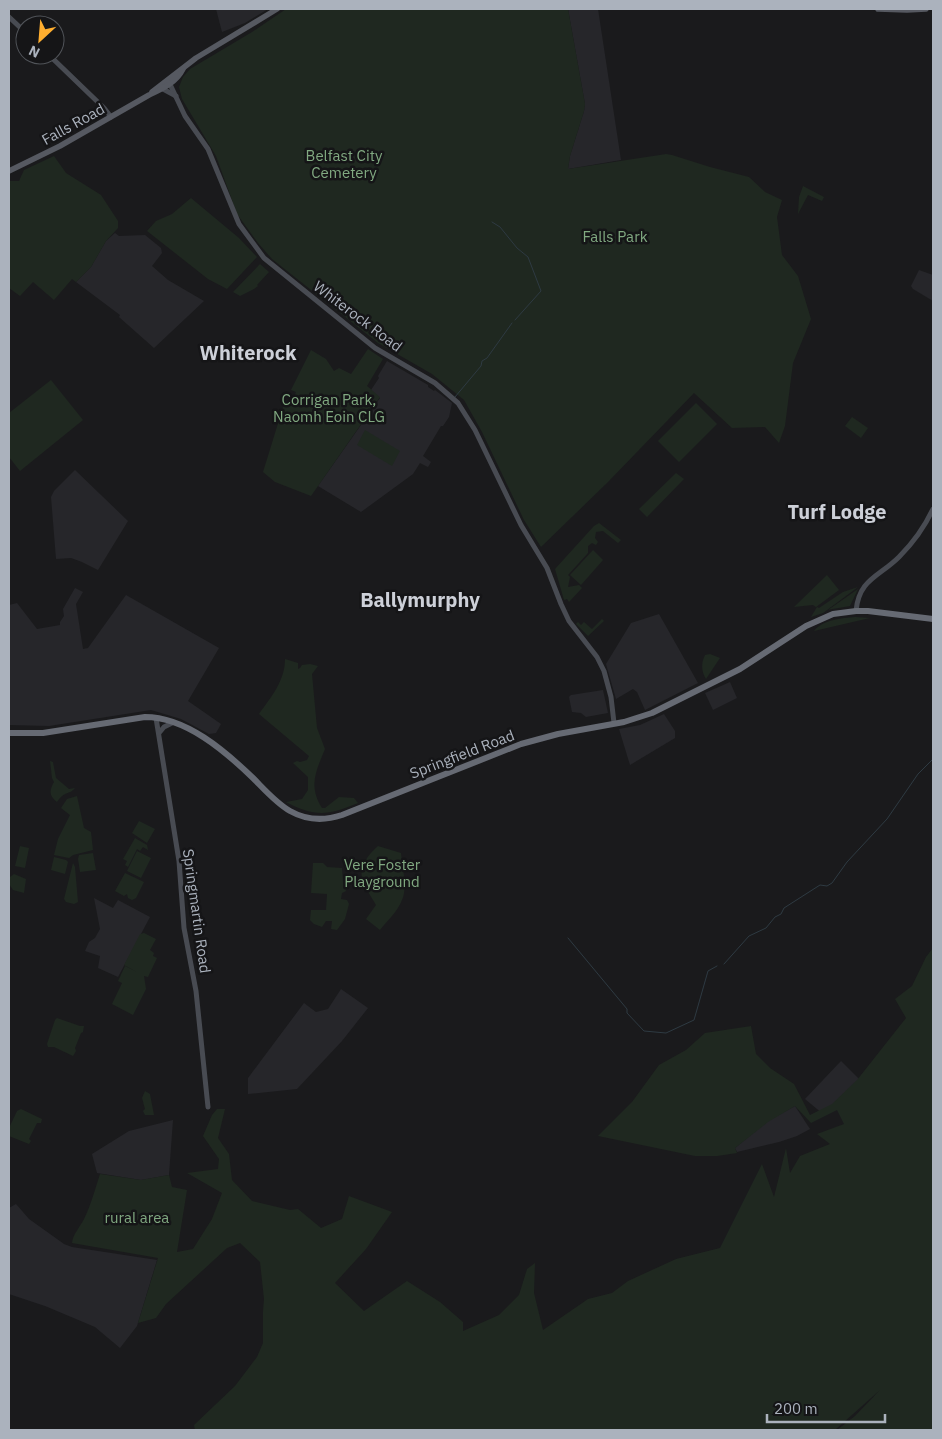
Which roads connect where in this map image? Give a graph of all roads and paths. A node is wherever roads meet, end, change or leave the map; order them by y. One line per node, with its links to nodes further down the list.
1 (277, 9): 5 (main road, Falls Road)
2 (878, 9): 3 (main road)
3 (926, 9)
4 (59, 65): 9 (street)
5 (169, 81): 6 (main road, Falls Road); 7 (main road, Falls Road); 8 (street, Whiterock Road)
6 (163, 89): 7 (main road, Falls Road); 8 (street)
7 (148, 95): 9 (main road, Falls Road)
8 (176, 96): 16 (street, Whiterock Road)
9 (111, 117): 10 (main road, Falls Road)
10 (9, 171)
11 (933, 509): 12 (street)
12 (856, 610): 13 (highway, Springfield Road); 16 (highway, Springfield Road)
13 (933, 618)
14 (156, 718): 15 (highway, Springfield Road); 17 (highway, Springfield Road); 18 (street, Springmartin Road)
15 (172, 723): 16 (highway, Springfield Road); 18 (street)
16 (614, 723)
17 (9, 733)
18 (159, 733): 19 (street, Springmartin Road)
19 (208, 1107)

